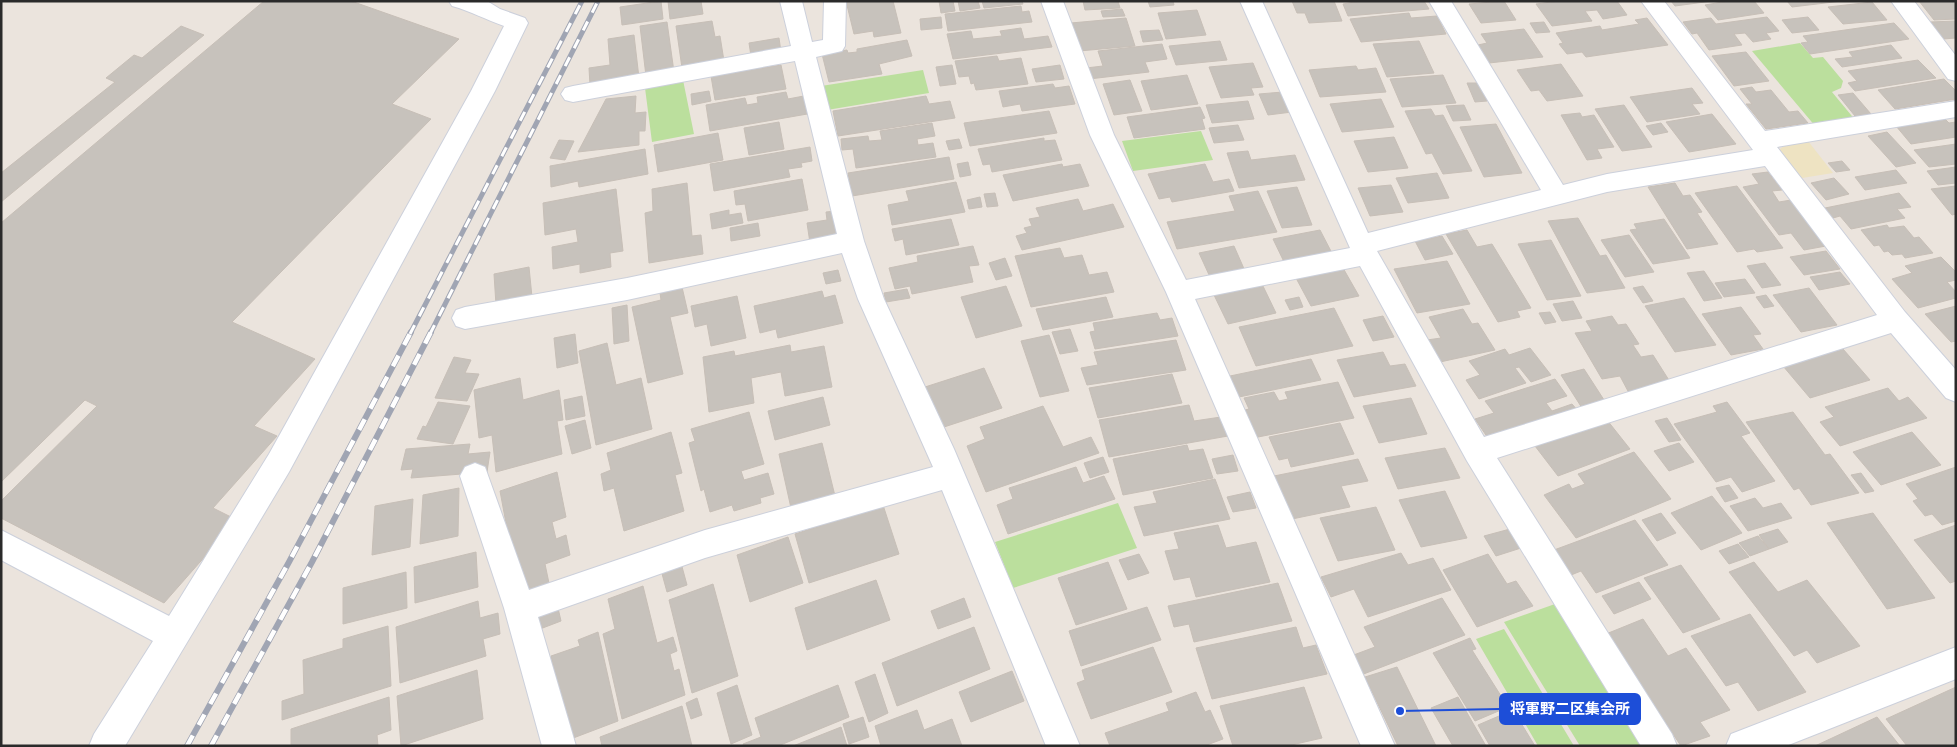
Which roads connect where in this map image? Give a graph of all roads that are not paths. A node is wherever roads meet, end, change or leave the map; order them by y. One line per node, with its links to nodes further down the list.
1 (460, 1): 26 (street)
2 (791, 1): 9 (street)
3 (835, 1): 9 (street)
4 (1052, 1): 17 (street)
5 (1251, 1): 16 (street)
6 (1440, 1): 14 (street)
7 (1652, 1): 13 (street)
8 (1902, 1): 10 (street)
9 (804, 52): 11 (street); 15 (street)
10 (1956, 73)
11 (573, 94)
12 (1956, 109): 13 (street)
13 (1764, 149): 14 (street); 19 (street)
14 (1557, 195): 16 (street)
15 (851, 241): 18 (street); 22 (street)
16 (1363, 250): 17 (street); 21 (street)
17 (1179, 292): 32 (street)
18 (465, 318)
19 (1896, 320): 20 (street); 21 (street)
20 (1956, 390)
21 (1477, 452): 33 (street)
22 (950, 475): 25 (street); 31 (street)
23 (475, 476): 25 (street)
24 (1, 544): 26 (street)
25 (520, 608): 30 (street)
26 (175, 636): 29 (street)
27 (1956, 663): 28 (street)
28 (1750, 745)
29 (106, 746)
30 (559, 746)
31 (1063, 746)
32 (1378, 746)
33 (1660, 746)

